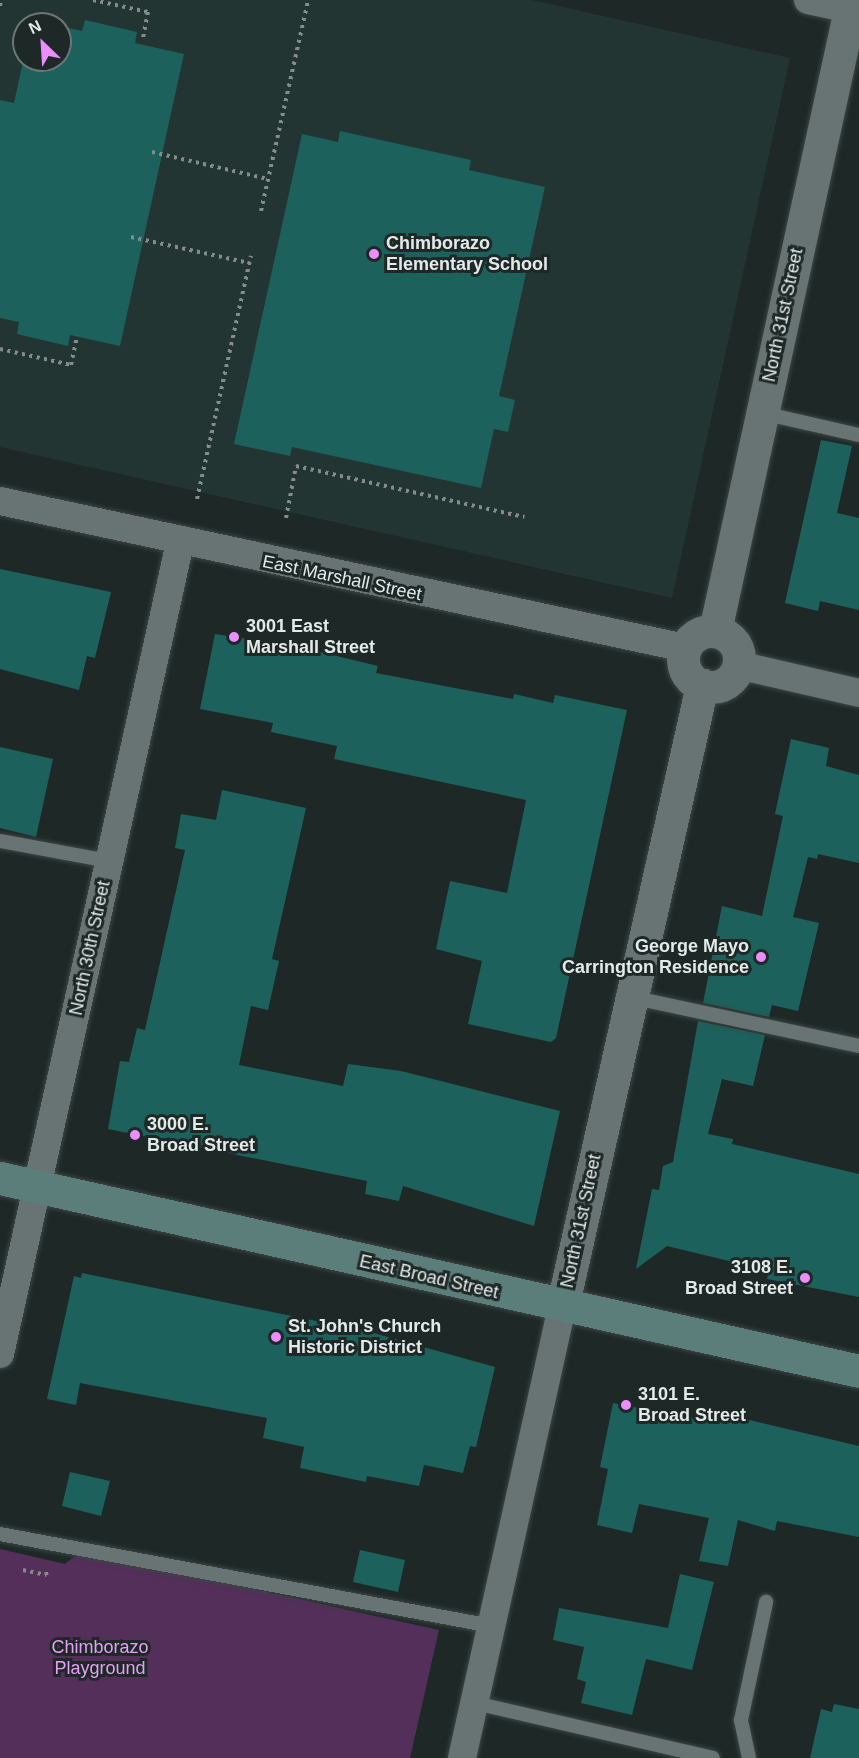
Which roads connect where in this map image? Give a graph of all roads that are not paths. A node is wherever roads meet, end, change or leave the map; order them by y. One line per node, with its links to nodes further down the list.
1 (807, 0): 2 (street)
2 (854, 7): 3 (street, North 31st Street)
3 (761, 413): 4 (lane); 7 (street, North 31st Street)
4 (859, 435)
5 (0, 501): 6 (street, East Marshall Street)
6 (180, 543): 8 (street, East Marshall Street); 13 (street, North 30th Street)
7 (715, 631): 8 (street); 9 (street)
8 (685, 648): 10 (street)
9 (738, 665): 10 (street); 11 (street)
10 (702, 685): 14 (street, North 31st Street)
11 (859, 693)
12 (0, 841): 13 (lane)
13 (109, 861): 17 (street, North 30th Street)
14 (631, 997): 15 (lane); 18 (street, North 31st Street)
15 (859, 1047)
16 (0, 1178): 17 (main road, East Broad Street)
17 (38, 1186): 18 (main road, East Broad Street); 19 (street, North 30th Street)
18 (562, 1308): 20 (main road, East Broad Street); 23 (street, North 31st Street)
19 (0, 1354)
20 (859, 1371)
21 (0, 1534): 23 (lane)
22 (766, 1602): 27 (lane)
23 (491, 1626): 24 (street, North 31st Street)
24 (475, 1703): 25 (street, North 31st Street); 26 (lane)
25 (462, 1758)
26 (713, 1758)
27 (749, 1758)

